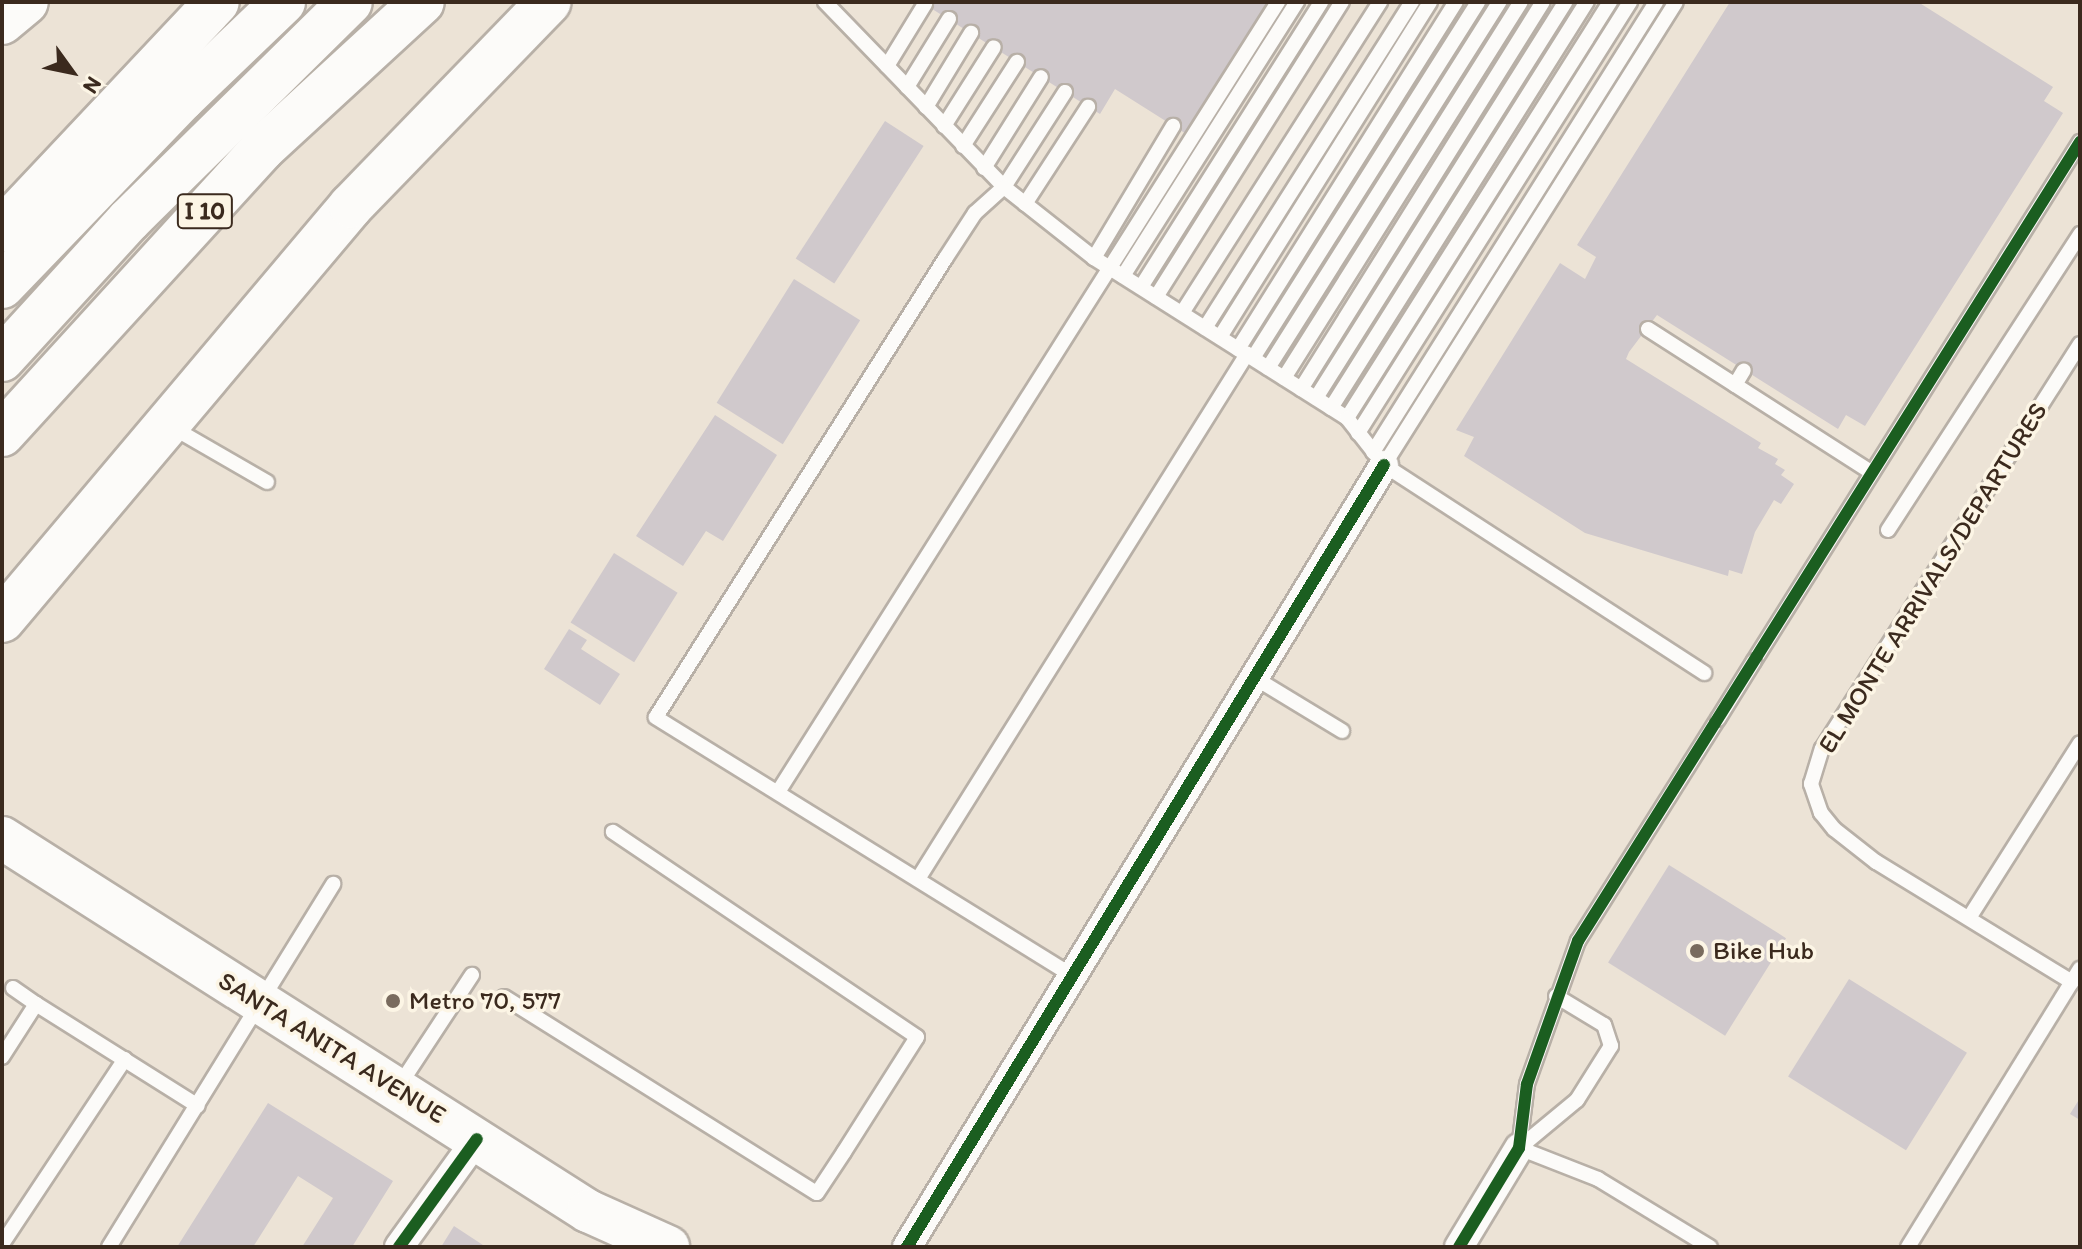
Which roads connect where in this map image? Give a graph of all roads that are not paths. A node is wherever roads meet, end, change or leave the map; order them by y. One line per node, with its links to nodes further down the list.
1 (26, 2): 28 (highway)
2 (217, 2): 45 (highway)
3 (283, 2): 50 (highway)
4 (350, 2): 59 (highway)
5 (422, 2): 70 (highway, I 10)
6 (549, 2): 68 (highway)
7 (825, 2): 32 (lane)
8 (1278, 2): 48 (lane)
9 (1297, 2): 49 (lane)
10 (1321, 2): 51 (lane)
11 (1342, 2): 52 (lane)
12 (1380, 2): 53 (lane)
13 (1412, 2): 54 (lane)
14 (1430, 2): 56 (lane)
15 (1456, 2): 58 (lane)
16 (1478, 2): 58 (lane)
17 (1499, 2): 60 (lane)
18 (1521, 2): 62 (lane)
19 (1543, 2): 64 (lane)
20 (1565, 2): 65 (lane)
21 (1587, 2): 66 (lane)
22 (1610, 2): 67 (lane)
23 (1630, 2): 69 (lane)
24 (1656, 2): 71 (lane)
25 (1676, 2): 71 (lane)
26 (925, 4): 32 (lane)
27 (949, 19): 34 (lane)
28 (2, 22)
29 (971, 33): 36 (lane)
30 (994, 47): 38 (lane)
31 (1017, 62): 41 (lane)
32 (887, 66): 34 (lane)
33 (1041, 77): 42 (lane)
34 (907, 87): 36 (lane)
35 (1065, 92): 43 (lane)
36 (926, 107): 38 (lane)
37 (1088, 107): 44 (lane)
38 (944, 126): 41 (lane)
39 (1173, 126): 47 (lane)
40 (2080, 142): 72 (lane)
41 (963, 146): 42 (lane)
42 (984, 168): 43 (lane)
43 (1004, 187): 44 (lane); 80 (lane)
44 (1025, 204): 47 (lane)
45 (2, 230)
46 (2080, 234): 74 (lane)
47 (1094, 258): 48 (lane)
48 (1108, 266): 49 (lane); 80 (lane)
49 (1123, 276): 51 (lane)
50 (2, 286)
51 (1141, 287): 52 (lane)
52 (1156, 297): 53 (lane)
53 (1182, 313): 54 (lane)
54 (1205, 328): 56 (lane)
55 (1648, 329): 63 (lane)
56 (1220, 337): 58 (lane)
57 (2080, 344): 85 (lane, EL MONTE ARRIVALS/DEPARTURES)
58 (1246, 354): 60 (lane); 83 (lane)
59 (2, 359)
60 (1268, 368): 62 (lane)
61 (1744, 370): 63 (lane)
62 (1284, 378): 64 (lane)
63 (1735, 385): 72 (lane)
64 (1301, 389): 65 (lane)
65 (1316, 398): 66 (lane)
66 (1331, 408): 67 (lane)
67 (1347, 418): 69 (lane)
68 (168, 425): 73 (lane); 75 (highway)
69 (1358, 433): 71 (lane)
70 (2, 434)
71 (1378, 458): 76 (lane); 77 (street)
72 (1872, 473): 91 (lane, bridge)
73 (267, 482)
74 (1888, 530)
75 (2, 620)
76 (1704, 673)
77 (1255, 678): 78 (lane); 88 (street)
78 (1342, 731)
79 (2080, 743): 85 (lane)
80 (778, 792): 83 (lane)
81 (613, 832): 92 (lane)
82 (2, 838): 93 (main road, SANTA ANITA AVENUE)
83 (918, 879): 88 (lane)
84 (333, 884): 93 (lane)
85 (1969, 918): 89 (lane, EL MONTE ARRIVALS/DEPARTURES)
86 (2080, 969): 89 (lane)
87 (472, 975): 97 (lane)
88 (1073, 976): 105 (street)
89 (2072, 982): 108 (lane)
90 (13, 988): 94 (lane)
91 (1556, 996): 100 (lane); 100 (lane)
92 (504, 997)
93 (258, 1002): 97 (main road, SANTA ANITA AVENUE); 98 (lane)
94 (36, 1004): 95 (lane); 96 (lane)
95 (2, 1057)
96 (125, 1059): 98 (lane); 102 (lane)
97 (397, 1089): 99 (main road, SANTA ANITA AVENUE)
98 (198, 1106): 103 (lane)
99 (477, 1139): 101 (main road, SANTA ANITA AVENUE); 104 (street)
100 (1519, 1148): 106 (street); 107 (lane)
101 (632, 1235)
102 (2, 1244)
103 (109, 1247)
104 (399, 1247)
105 (907, 1247)
106 (1459, 1247)
107 (1710, 1247)
108 (1908, 1247)

